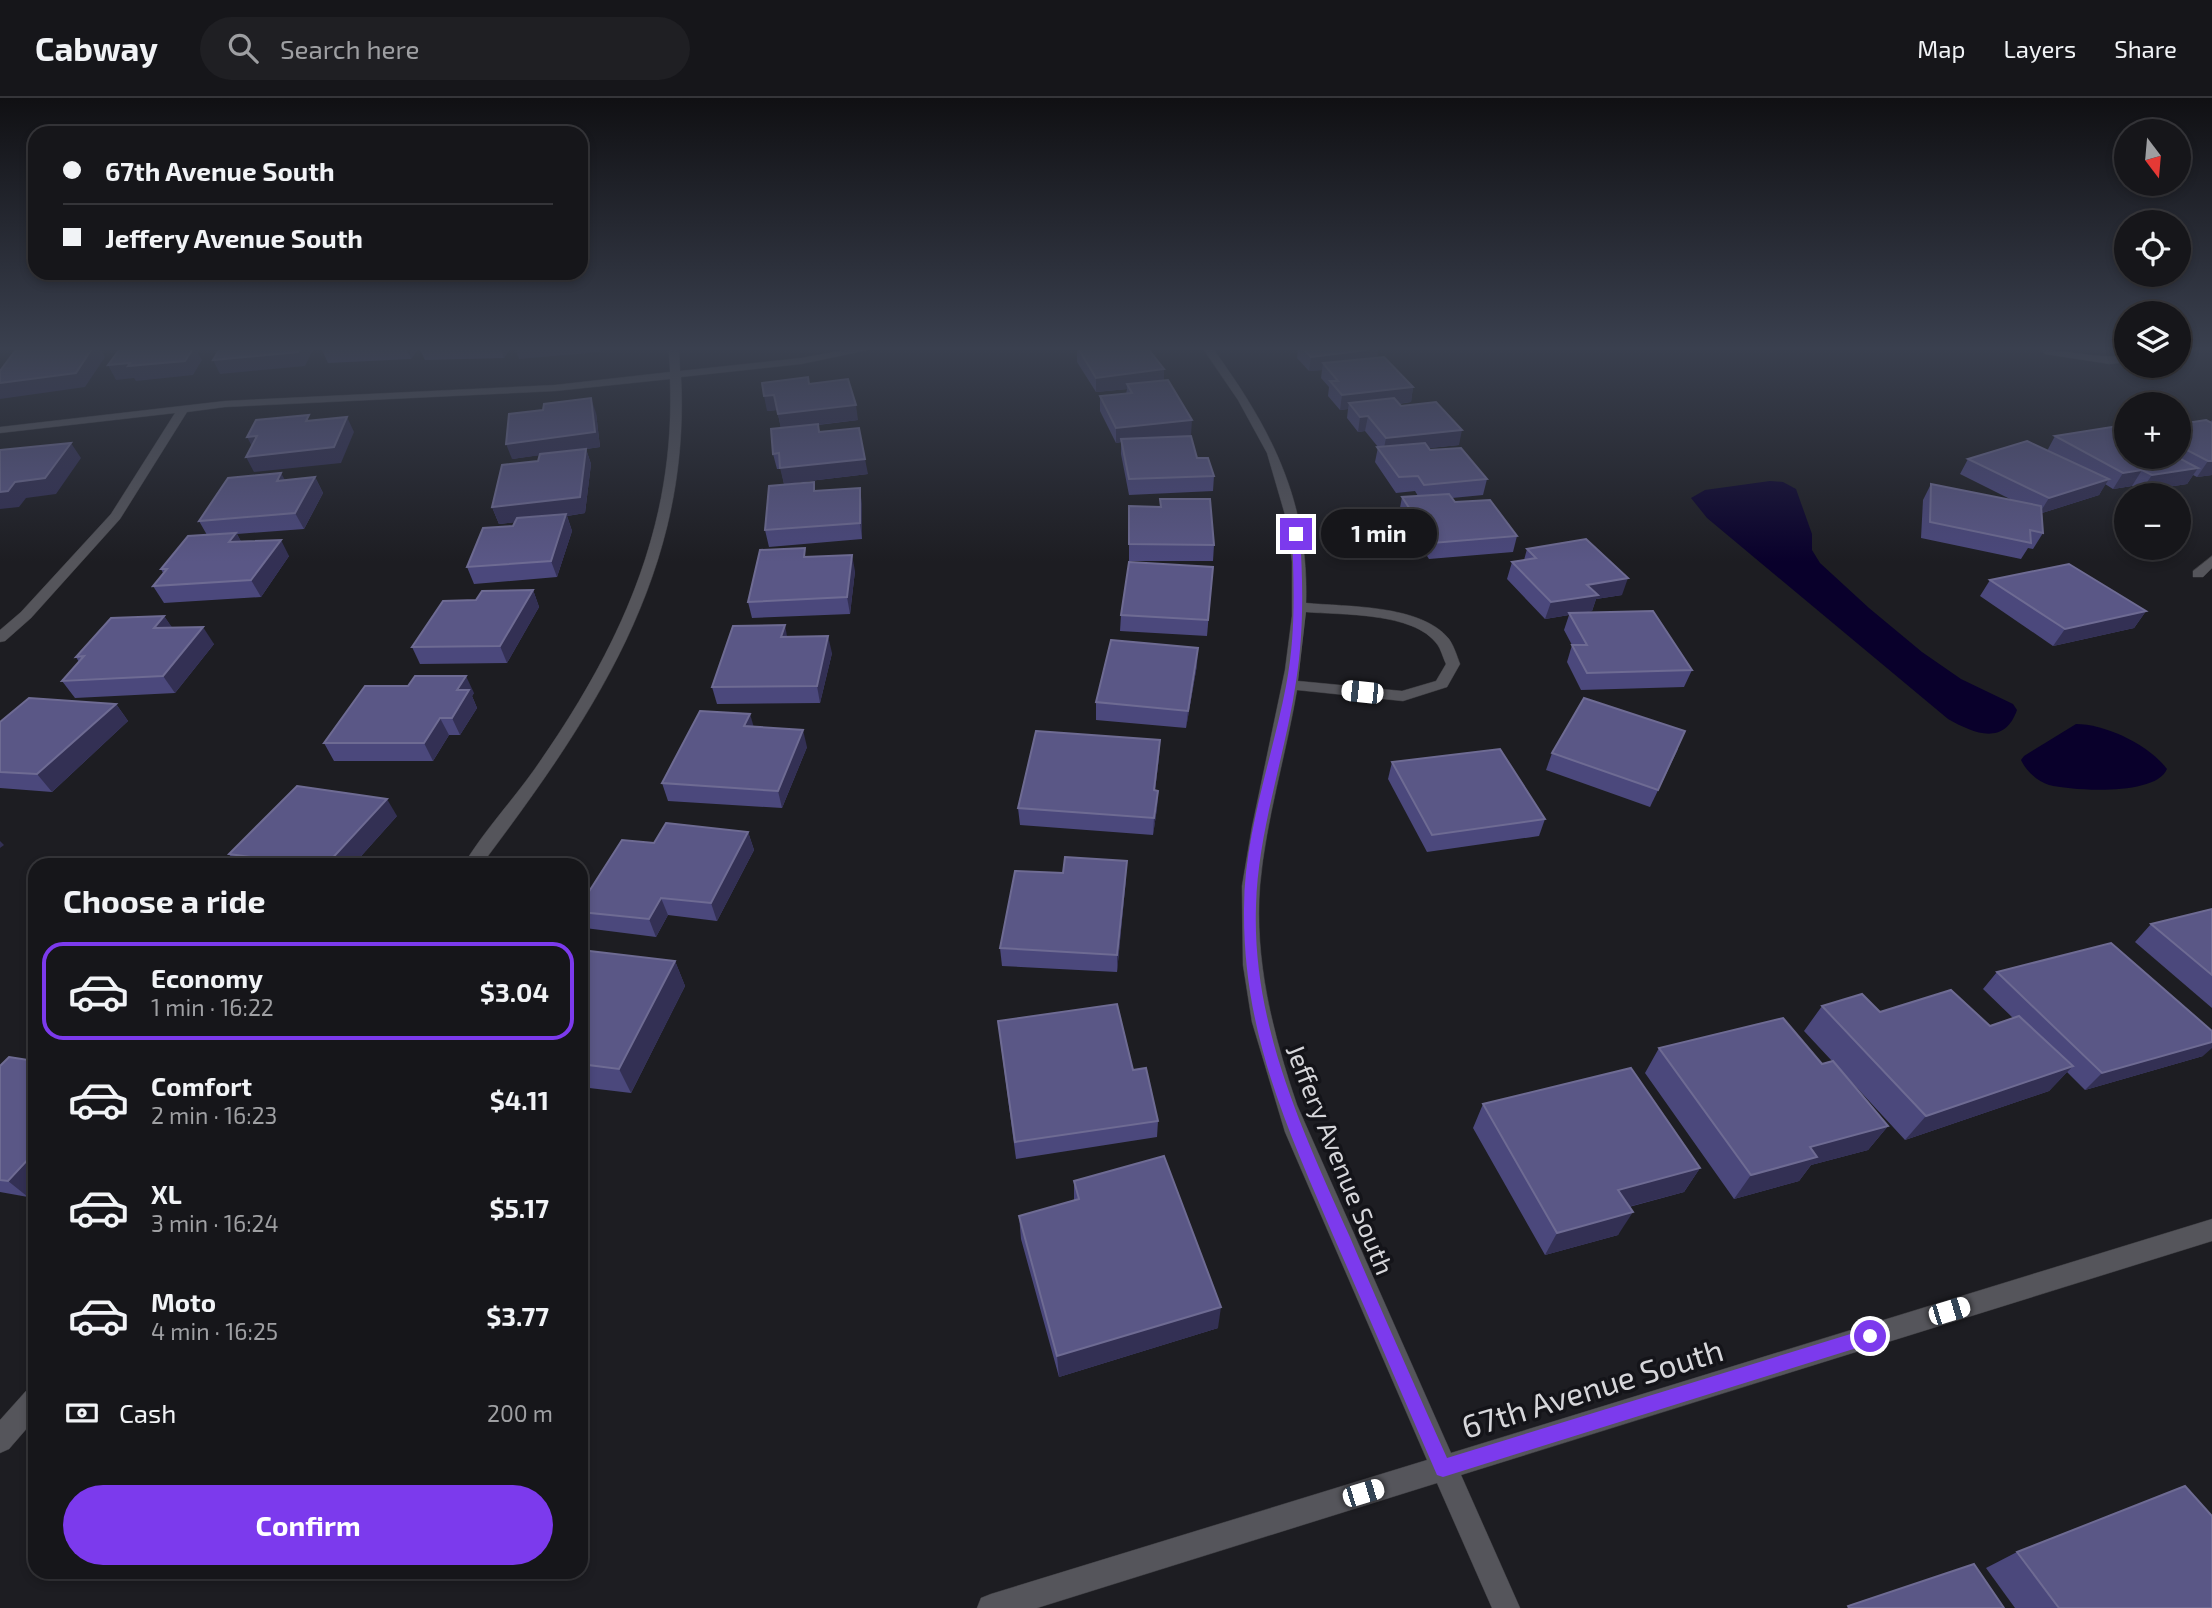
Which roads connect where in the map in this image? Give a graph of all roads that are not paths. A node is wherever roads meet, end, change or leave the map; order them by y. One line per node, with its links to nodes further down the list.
1 (80, 420): 5 (street)
2 (176, 420): 9 (street)
3 (675, 420): 11 (street)
4 (1256, 420): 8 (street, Jeffery Avenue South)
5 (0, 430)
6 (2212, 560): 7 (street)
7 (2198, 574)
8 (1300, 607): 10 (street, Jeffery Avenue South); 10 (street)
9 (0, 638)
10 (1291, 685): 15 (street, Jeffery Avenue South)
11 (479, 858)
12 (2212, 1230): 15 (street, 67th Avenue South)
13 (28, 1408): 14 (street)
14 (0, 1440)
15 (1443, 1468): 16 (street, 67th Avenue South); 17 (street, Jeffery Avenue South)
16 (991, 1608)
17 (1506, 1608)

